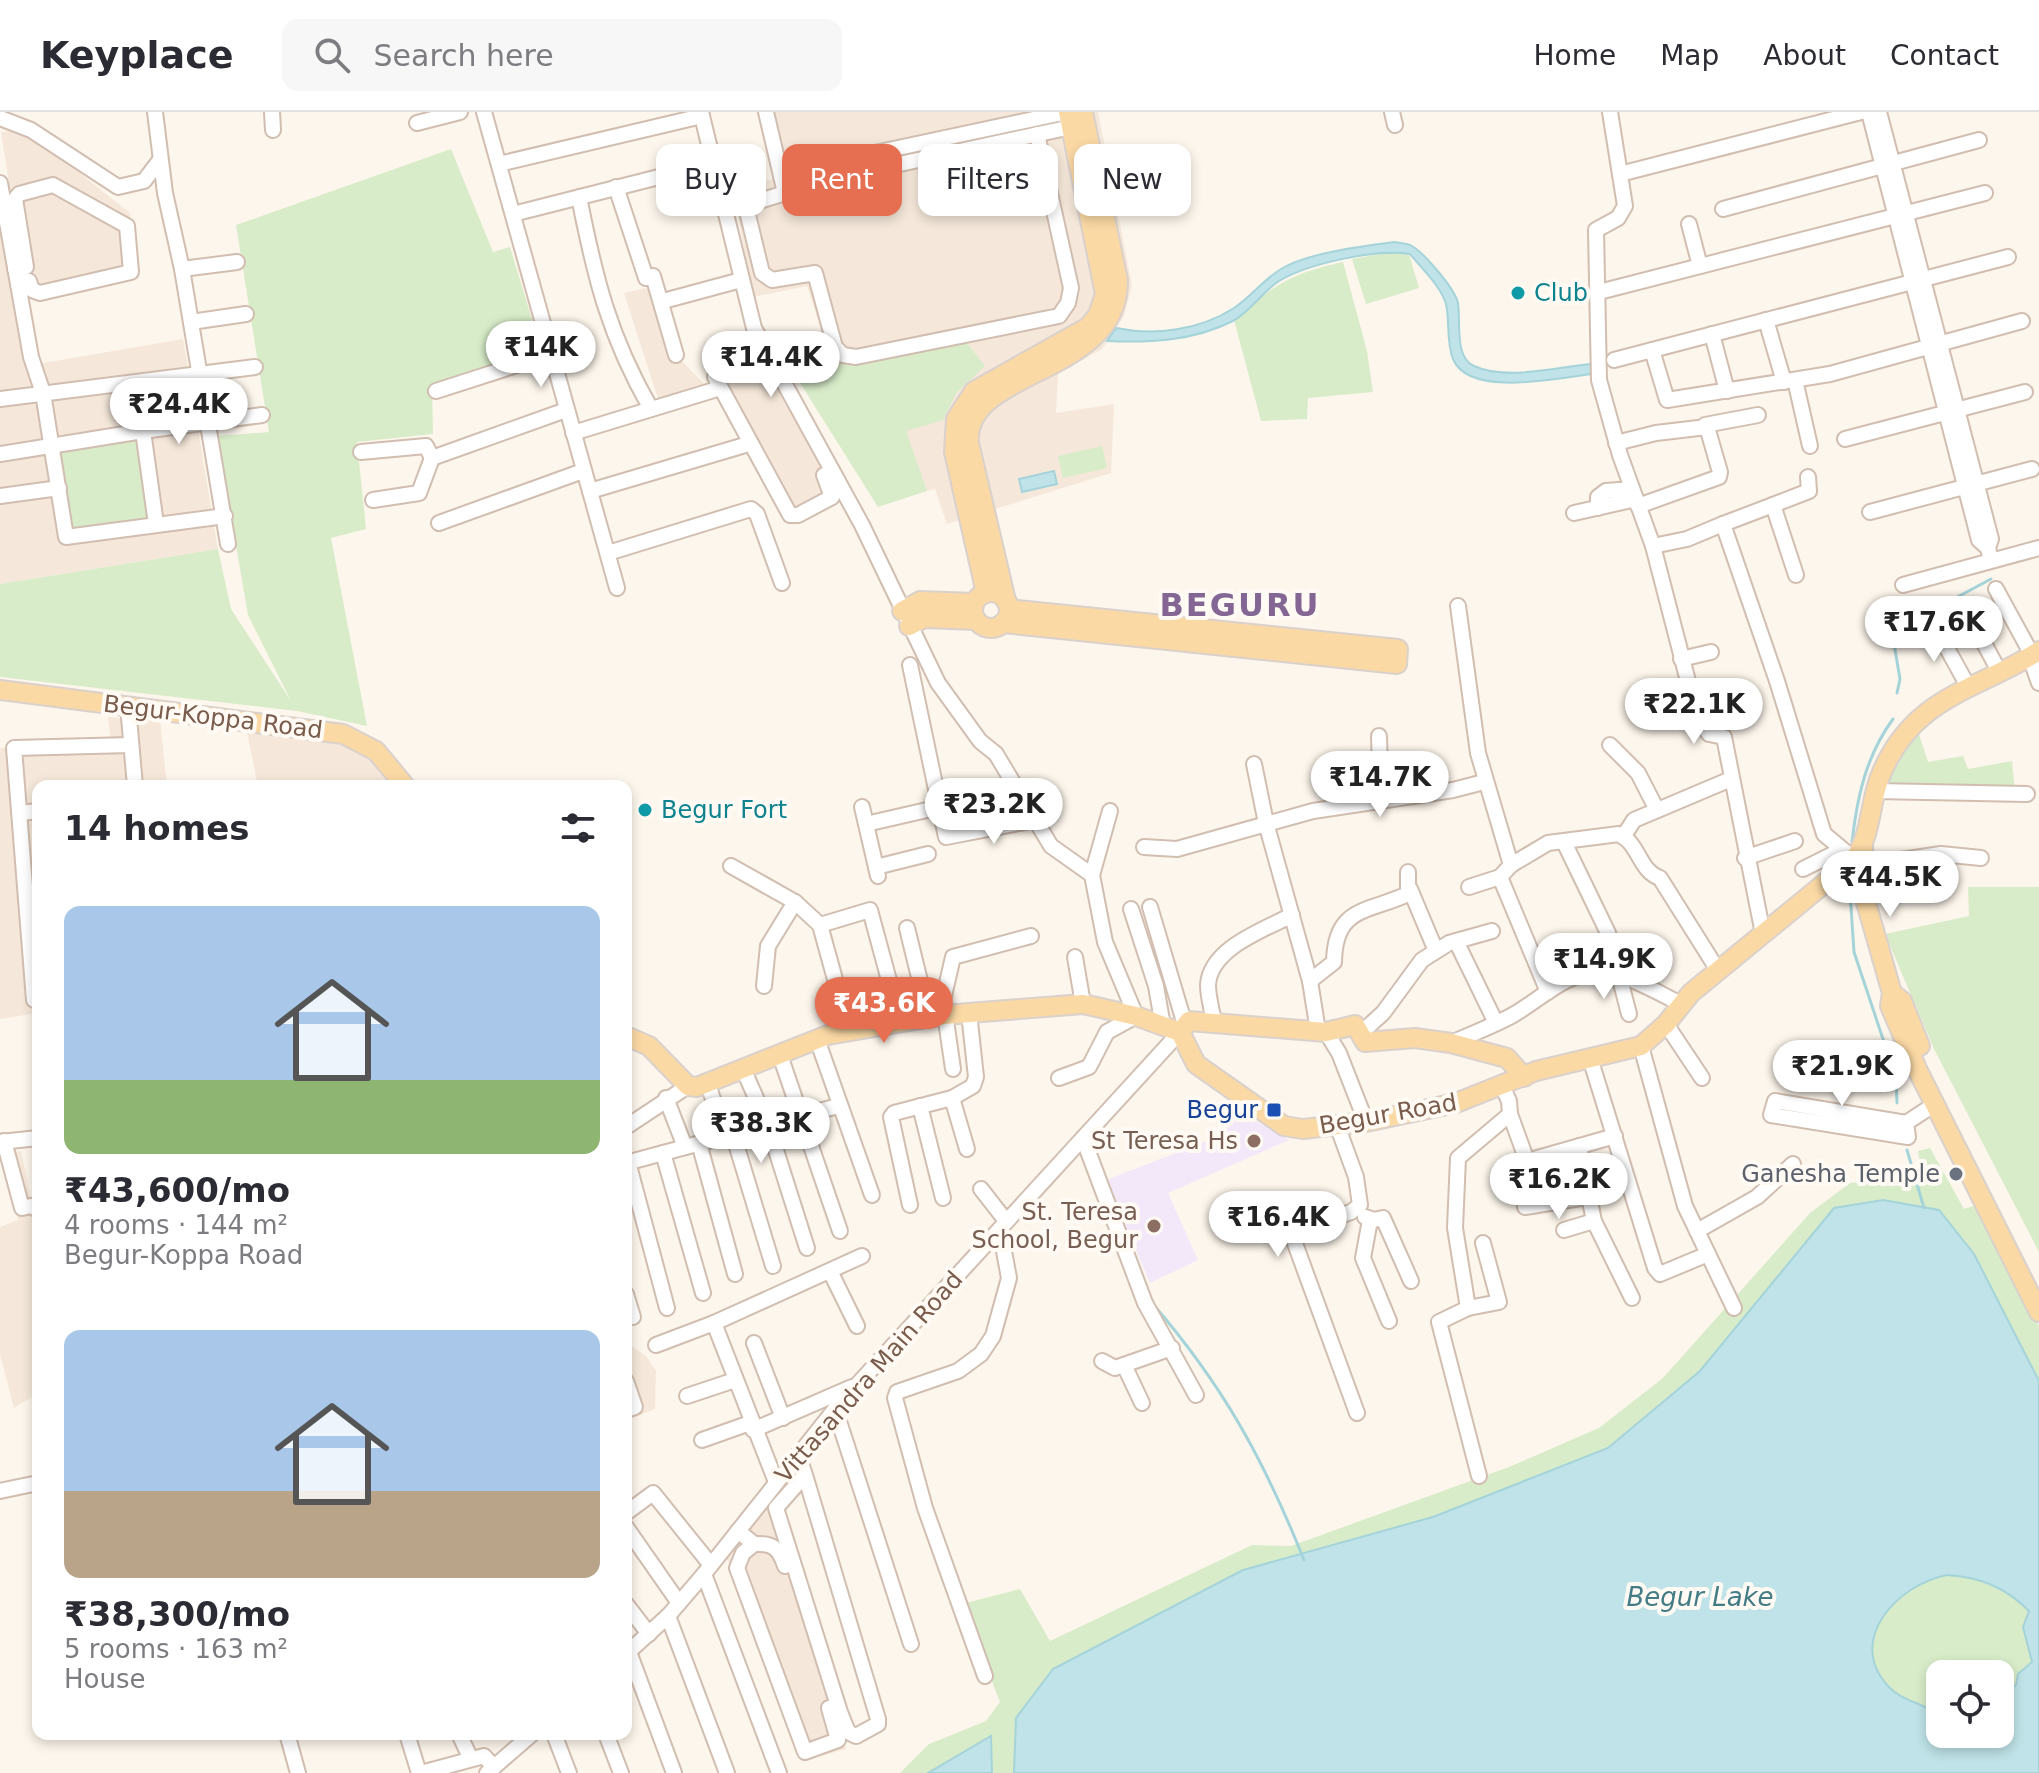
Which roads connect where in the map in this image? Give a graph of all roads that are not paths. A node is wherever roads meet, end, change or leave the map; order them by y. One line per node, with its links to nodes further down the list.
1 (155, 112): 20 (street)
2 (272, 112): 15 (street)
3 (460, 112): 14 (street)
4 (484, 112): 21 (street)
5 (766, 112): 23 (street)
6 (1610, 112): 24 (street)
7 (1861, 112): 24 (street)
8 (1869, 112): 22 (street)
9 (1879, 112): 22 (street)
10 (701, 114): 18 (street); 21 (street)
11 (1072, 116): 13 (street); 61 (main road)
12 (0, 118): 20 (street)
13 (1035, 122): 16 (street); 30 (street)
14 (417, 123)
15 (273, 130)
16 (992, 136): 19 (street); 23 (street)
17 (1979, 140): 22 (street)
18 (709, 144)
19 (902, 159)
20 (160, 160): 40 (street)
21 (499, 164): 33 (street)
22 (1888, 164): 32 (street); 34 (street)
23 (781, 173): 26 (street)
24 (1620, 174): 44 (street)
25 (656, 177): 28 (street)
26 (782, 178)
27 (0, 183): 41 (street)
28 (616, 187): 31 (street); 54 (street)
29 (1985, 193): 34 (street)
30 (782, 194)
31 (579, 197): 33 (street); 66 (street)
32 (1723, 209)
33 (513, 214): 53 (street)
34 (1901, 215): 39 (street); 43 (street)
35 (726, 216): 42 (street)
36 (1689, 224): 39 (street)
37 (2008, 257): 43 (street)
38 (237, 262): 40 (street)
39 (1700, 266): 44 (street)
40 (182, 269): 49 (street)
41 (22, 275): 41 (street); 64 (street)
42 (741, 280): 45 (street); 75 (street)
43 (1918, 281): 47 (street); 51 (street)
44 (1599, 292): 77 (street)
45 (667, 300)
46 (246, 314): 49 (street)
47 (1766, 320): 50 (street); 58 (street)
48 (2022, 321): 51 (street)
49 (191, 322): 57 (street)
50 (1712, 334): 52 (street); 62 (street)
51 (1934, 345): 58 (street); 68 (street)
52 (1652, 350): 55 (street); 62 (street)
53 (551, 354): 60 (street); 67 (street)
54 (676, 355)
55 (1614, 360)
56 (255, 367): 57 (street)
57 (200, 372): 64 (street); 71 (street)
58 (1790, 381): 62 (street); 80 (street)
59 (714, 390): 66 (street)
60 (436, 391)
61 (989, 391): 110 (main road); 113 (main road)
62 (1727, 391)
63 (2025, 392): 68 (street)
64 (43, 393): 65 (street); 78 (street)
65 (0, 399)
66 (651, 409): 74 (street)
67 (566, 410): 74 (street); 83 (street)
68 (1952, 412): 76 (street); 87 (street)
69 (262, 415): 71 (street)
70 (1758, 415): 72 (street)
71 (209, 422): 73 (street); 96 (street)
72 (1705, 425): 77 (street); 91 (street)
73 (143, 431): 78 (street); 98 (street)
74 (573, 433): 85 (street)
75 (807, 433): 75 (street); 114 (street)
76 (1845, 439)
77 (1616, 443): 91 (street)
78 (52, 444): 82 (street); 88 (street)
79 (745, 445): 89 (street)
80 (1810, 446)
81 (361, 452): 83 (street)
82 (0, 454)
83 (432, 458): 92 (street)
84 (2032, 469): 87 (street)
85 (583, 471): 89 (street); 97 (street)
86 (1808, 477): 93 (street)
87 (1971, 485): 94 (street); 104 (street)
88 (59, 488): 90 (street); 98 (street)
89 (590, 491): 103 (street)
90 (0, 496)
91 (1635, 498): 95 (street); 101 (street)
92 (373, 500)
93 (1773, 505): 99 (street); 105 (street)
94 (1870, 512)
95 (1574, 513)
96 (225, 516): 98 (street); 100 (street)
97 (439, 523)
98 (156, 524)
99 (1723, 524): 101 (street); 150 (street)
100 (228, 544)
101 (1653, 546): 118 (street)
102 (2039, 548): 104 (street)
103 (608, 553): 106 (street); 108 (street)
104 (1989, 554): 107 (street)
105 (1796, 575)
106 (782, 583)
107 (1903, 585)
108 (617, 588)
109 (1996, 589): 117 (street)
110 (979, 605): 113 (main road); 113 (main road); 114 (main road)
111 (1458, 606): 132 (street)
112 (1965, 608): 120 (street)
113 (1006, 611): 113 (main road)
114 (905, 618): 142 (street)
115 (1932, 621): 122 (street)
116 (1711, 652): 118 (street)
117 (2034, 654): 120 (main road); 121 (street)
118 (1681, 659): 129 (street)
119 (910, 665): 137 (street)
120 (2000, 673): 122 (main road)
121 (2039, 683)
122 (1969, 688): 133 (main road)
123 (0, 690): 124 (main road, Begur-Koppa Road)
124 (128, 706): 126 (street); 131 (main road, Begur-Koppa Road)
125 (1379, 736): 135 (street)
126 (131, 745): 130 (street); 141 (street)
127 (1610, 745): 138 (street)
128 (1254, 764): 143 (street)
129 (1731, 779): 138 (street); 151 (street)
130 (134, 780)
131 (400, 780)
132 (1484, 782): 135 (street); 155 (street)
133 (1875, 791): 134 (street); 150 (main road)
134 (2027, 794)
135 (1381, 800): 143 (street)
136 (862, 807): 144 (street)
137 (940, 807): 142 (street); 144 (street)
138 (1657, 810): 145 (street)
139 (1110, 811): 157 (street)
140 (32, 812): 141 (street)
141 (20, 813): 164 (street)
142 (1035, 820): 157 (street)
143 (1266, 823): 148 (street); 163 (street)
144 (866, 824): 149 (street)
145 (1623, 837): 147 (street); 173 (street)
146 (1795, 841): 151 (street)
147 (1564, 842): 155 (street); 174 (street)
148 (1144, 847)
149 (928, 854)
150 (1855, 855): 152 (street); 154 (street); 168 (main road, Begur Road); 178 (main road)
151 (1745, 858): 168 (street)
152 (1981, 858)
153 (731, 866): 160 (street)
154 (1803, 869)
155 (1505, 871): 158 (street); 177 (street)
156 (1408, 872): 159 (street)
157 (1092, 875): 184 (street)
158 (1469, 887)
159 (1410, 889): 171 (street); 175 (street)
160 (795, 902): 165 (street); 176 (street)
161 (1150, 907): 189 (street)
162 (1131, 909): 189 (street)
163 (1292, 915): 175 (street); 186 (street)
164 (32, 916)
165 (820, 925): 185 (street); 190 (street)
166 (907, 928): 183 (street)
167 (1492, 931): 170 (street)
168 (1763, 934): 173 (main road, Begur Road)
169 (1031, 936): 183 (street)
170 (1456, 941): 171 (street); 187 (street)
171 (1436, 951): 192 (street)
172 (1075, 957): 180 (street)
173 (1719, 972): 179 (main road, Begur Road)
174 (1617, 977): 177 (street); 179 (street); 182 (street)
175 (1310, 981): 191 (street)
176 (764, 986)
177 (1548, 992): 187 (street)
178 (1892, 993): 210 (main road); 220 (main road)
179 (1679, 1003): 188 (main road, Begur Road)
180 (1083, 1004): 181 (main road); 184 (main road)
181 (969, 1013): 183 (main road); 209 (street)
182 (1629, 1014)
183 (937, 1016): 185 (main road); 200 (street)
184 (1136, 1016): 189 (main road); 203 (street)
185 (900, 1021): 190 (main road)
186 (1214, 1022): 189 (main road); 191 (main road)
187 (1496, 1023): 195 (street)
188 (1666, 1024): 196 (main road, Begur Road); 204 (street)
189 (1176, 1028): 219 (main road, Begur Road); 224 (street, Vittasandra Main Road)
190 (849, 1030): 194 (main road)
191 (1322, 1031): 192 (main road); 197 (street)
192 (1364, 1037): 195 (main road); 197 (street)
193 (632, 1039): 206 (main road)
194 (817, 1039): 198 (main road); 211 (street)
195 (1451, 1043): 202 (main road)
196 (1641, 1046): 199 (main road, Begur Road); 246 (street)
197 (1339, 1053): 215 (street)
198 (780, 1055): 201 (main road); 214 (street)
199 (1590, 1058): 202 (main road, Begur Road); 222 (street)
200 (953, 1069)
201 (744, 1071): 205 (main road); 218 (street)
202 (1524, 1077): 207 (main road, Begur Road)
203 (1059, 1078)
204 (1702, 1078)
205 (708, 1084): 206 (main road); 221 (street)
206 (688, 1086): 208 (street)
207 (1502, 1086): 213 (street); 215 (main road, Begur Road)
208 (666, 1098): 216 (street); 226 (street)
209 (952, 1098): 212 (street); 228 (street)
210 (1935, 1104): 217 (street); 220 (main road)
211 (838, 1106): 214 (street); 234 (street)
212 (920, 1106): 236 (street); 237 (street)
213 (1510, 1114): 227 (street); 259 (street)
214 (803, 1115): 218 (street); 245 (street)
215 (1366, 1122): 219 (main road, Begur Road)
216 (632, 1123)
217 (1906, 1123): 217 (street)
218 (768, 1125): 221 (street); 248 (street)
219 (1337, 1125): 240 (street)
220 (1954, 1128): 255 (main road)
221 (729, 1135): 226 (street); 251 (street)
222 (1615, 1136): 227 (street); 249 (street)
223 (32, 1138): 225 (street)
224 (1083, 1138): 243 (street, Vittasandra Main Road); 269 (street)
225 (2, 1141): 238 (street)
226 (692, 1145): 229 (street); 253 (street)
227 (1579, 1146): 235 (street)
228 (967, 1149)
229 (663, 1153): 230 (street); 256 (street)
230 (632, 1161)
231 (1793, 1164): 246 (street)
232 (632, 1180): 258 (street)
233 (981, 1189): 243 (street)
234 (872, 1195)
235 (1587, 1197): 239 (street); 242 (street)
236 (943, 1198)
237 (910, 1205)
238 (32, 1207)
239 (1525, 1207)
240 (1353, 1211): 241 (street); 278 (street)
241 (1370, 1220): 254 (street); 264 (street)
242 (1594, 1221): 244 (street); 257 (street)
243 (1003, 1226): 273 (street, Vittasandra Main Road); 300 (street)
244 (1564, 1230)
245 (840, 1231)
246 (1697, 1231): 249 (street)
247 (1483, 1243): 259 (street)
248 (807, 1248)
249 (1708, 1254): 260 (street)
250 (862, 1256): 252 (street)
251 (773, 1266)
252 (830, 1271): 265 (street); 266 (street)
253 (735, 1274)
254 (1411, 1281)
255 (2036, 1287): 261 (main road)
256 (703, 1293)
257 (1632, 1298)
258 (667, 1308)
259 (1468, 1308): 284 (street)
260 (1734, 1308)
261 (2039, 1312)
262 (632, 1314): 263 (street)
263 (633, 1317)
264 (1389, 1321)
265 (714, 1323): 268 (street); 272 (street)
266 (857, 1326)
267 (754, 1343): 279 (street)
268 (656, 1345)
269 (1172, 1348): 271 (street); 274 (street)
270 (1102, 1361): 271 (street)
271 (1124, 1365): 276 (street)
272 (735, 1380): 275 (street); 280 (street)
273 (857, 1385): 277 (street, Vittasandra Main Road); 279 (street)
274 (1196, 1395)
275 (687, 1396)
276 (1142, 1403)
277 (835, 1409): 282 (street, Vittasandra Main Road); 297 (street)
278 (1357, 1413)
279 (783, 1418): 280 (street)
280 (752, 1426): 281 (street); 285 (street)
281 (702, 1440)
282 (798, 1454): 283 (street); 285 (street, Vittasandra Main Road)
283 (805, 1475): 283 (street)
284 (1479, 1476)
285 (776, 1482): 289 (street, Vittasandra Main Road)
286 (32, 1484): 287 (street)
287 (0, 1491)
288 (632, 1509): 292 (street)
289 (738, 1531): 291 (street); 292 (street, Vittasandra Main Road)
290 (632, 1536): 293 (street)
291 (754, 1544): 291 (street)
292 (708, 1570): 293 (street, Vittasandra Main Road); 317 (street)
293 (679, 1603): 295 (street, Vittasandra Main Road)
294 (632, 1612): 296 (street)
295 (668, 1616): 296 (street, Vittasandra Main Road); 316 (street)
296 (649, 1634): 298 (street, Vittasandra Main Road)
297 (911, 1644)
298 (632, 1649)
299 (632, 1666): 315 (street)
300 (985, 1676)
301 (289, 1740): 310 (street)
302 (409, 1740): 311 (street)
303 (462, 1740): 308 (street)
304 (506, 1740): 309 (street)
305 (525, 1740): 309 (street)
306 (556, 1740): 313 (street)
307 (608, 1740): 314 (street)
308 (470, 1757): 309 (street); 311 (street)
309 (500, 1762): 312 (street)
310 (298, 1773)
311 (420, 1773)
312 (510, 1773)
313 (569, 1773)
314 (621, 1773)
315 (674, 1773)
316 (727, 1773)
317 (779, 1773)

